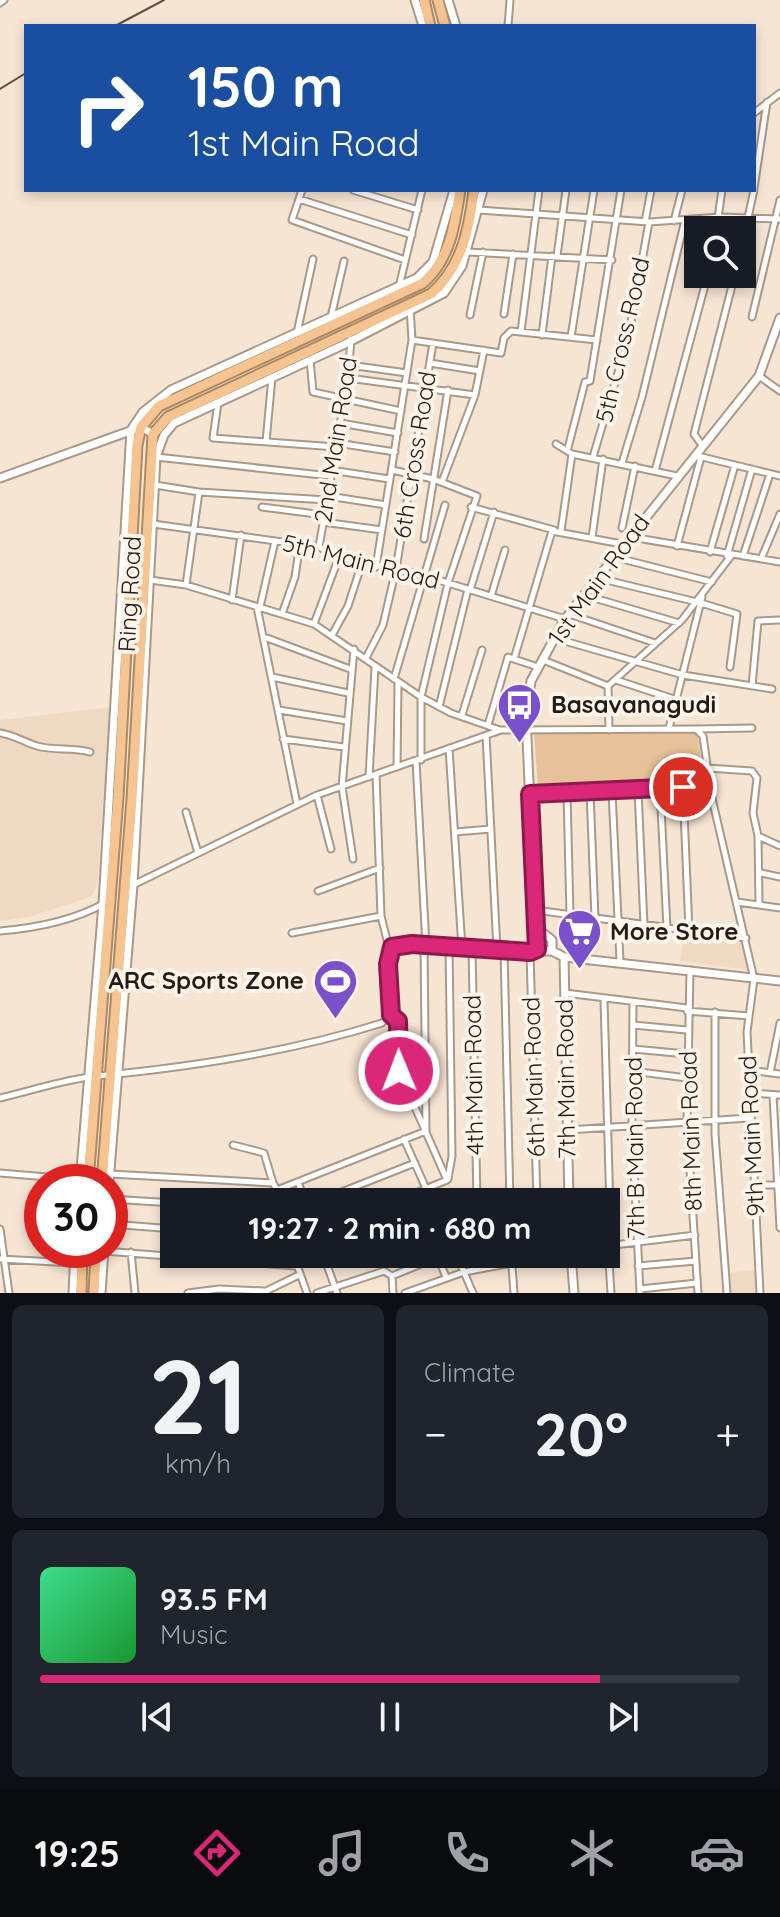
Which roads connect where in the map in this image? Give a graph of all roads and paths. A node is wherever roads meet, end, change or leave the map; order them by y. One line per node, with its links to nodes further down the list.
1 (415, 0): 5 (street)
2 (424, 0): 6 (highway)
3 (443, 0): 7 (highway); 8 (street)
4 (510, 0): 9 (street)
5 (422, 24)
6 (430, 24)
7 (444, 24)
8 (455, 24)
9 (508, 24)
10 (780, 93): 11 (street)
11 (767, 102): 12 (street); 13 (street)
12 (756, 111)
13 (756, 176)
14 (301, 192): 29 (street)
15 (360, 192): 31 (street)
16 (422, 192): 31 (street)
17 (453, 192): 58 (street)
18 (460, 192): 58 (highway)
19 (474, 192): 60 (highway)
20 (483, 192): 32 (street)
21 (539, 192): 33 (street)
22 (566, 192): 34 (street)
23 (594, 192): 37 (street)
24 (621, 192): 39 (street)
25 (651, 192): 43 (street, 5th Cross Road)
26 (681, 192): 42 (street)
27 (722, 192): 35 (street)
28 (753, 192): 36 (street)
29 (299, 199): 45 (street); 53 (street)
30 (780, 200): 40 (street)
31 (418, 210): 45 (street)
32 (479, 210): 33 (street); 46 (street)
33 (536, 215): 34 (street); 49 (street)
34 (563, 216): 37 (street); 50 (street)
35 (720, 216)
36 (748, 216)
37 (590, 218): 39 (street); 51 (street)
38 (756, 218): 40 (street)
39 (617, 219): 43 (street); 54 (street)
40 (778, 219): 64 (street)
41 (684, 220): 42 (street)
42 (674, 221): 43 (street)
43 (647, 222): 106 (street, 5th Cross Road)
44 (684, 224): 108 (street)
45 (412, 235): 53 (street)
46 (468, 252): 47 (street); 60 (street)
47 (483, 252): 48 (street); 62 (street)
48 (513, 254): 49 (street); 61 (street)
49 (530, 255): 50 (street); 68 (street)
50 (555, 256): 51 (street); 69 (street)
51 (583, 258): 54 (street); 71 (street)
52 (313, 259): 67 (street)
53 (405, 260): 58 (street)
54 (612, 260): 73 (street)
55 (344, 261): 63 (street)
56 (704, 288): 113 (street)
57 (731, 288): 100 (street)
58 (399, 292): 59 (highway); 63 (street)
59 (376, 306): 66 (highway); 74 (highway)
60 (411, 308): 66 (highway); 70 (street); 72 (street)
61 (504, 314)
62 (470, 315)
63 (331, 317): 67 (street)
64 (752, 317)
65 (780, 318): 82 (street, 1st Main Road)
66 (380, 319): 70 (highway)
67 (297, 330): 74 (street); 94 (street)
68 (521, 332): 69 (street); 76 (street)
69 (542, 335): 71 (street)
70 (351, 337): 77 (street); 79 (street, 2nd Main Road); 96 (highway)
71 (571, 337): 73 (street)
72 (412, 340): 75 (street); 81 (street)
73 (597, 340): 101 (street)
74 (296, 342): 94 (highway)
75 (433, 343): 76 (street); 78 (street, 6th Cross Road)
76 (484, 350): 80 (street)
77 (310, 360): 83 (street); 91 (street)
78 (430, 363): 80 (street); 86 (street, 6th Cross Road)
79 (349, 365): 81 (street); 84 (street, 2nd Main Road)
80 (480, 371): 89 (street)
81 (407, 373): 85 (street)
82 (759, 376): 88 (street); 100 (street, 1st Main Road)
83 (272, 377): 90 (street); 97 (street)
84 (348, 378): 85 (street); 91 (street, 2nd Main Road)
85 (405, 385): 86 (street); 92 (street)
86 (427, 387): 87 (street); 115 (street, 6th Cross Road)
87 (448, 390): 89 (street); 121 (street)
88 (780, 391)
89 (475, 395): 122 (street)
90 (218, 401): 97 (street); 105 (street)
91 (345, 401): 92 (street); 93 (street, 2nd Main Road)
92 (401, 411): 95 (street)
93 (340, 423): 95 (street); 99 (street, 2nd Main Road)
94 (136, 429): 96 (street); 119 (street); 245 (highway, Ring Road)
95 (398, 433): 102 (street)
96 (153, 434): 244 (highway, Ring Road)
97 (266, 442): 99 (street)
98 (556, 444): 101 (street)
99 (337, 445): 102 (street); 114 (street, 2nd Main Road)
100 (702, 445): 104 (street, 1st Main Road)
101 (568, 448): 103 (street)
102 (395, 452): 112 (street)
103 (572, 454): 106 (street); 136 (street)
104 (697, 456): 109 (street); 117 (street, 1st Main Road); 144 (street)
105 (156, 457): 114 (street); 123 (street)
106 (593, 457): 107 (street)
107 (603, 459): 108 (street); 139 (street)
108 (622, 463): 110 (street)
109 (735, 465): 111 (street); 147 (street)
110 (635, 466): 113 (street); 134 (street)
111 (752, 469): 116 (street); 149 (street)
112 (392, 470): 115 (street); 120 (street)
113 (655, 471): 117 (street)
114 (331, 473): 120 (street); 125 (street, 2nd Main Road)
115 (412, 474): 121 (street); 156 (street, 6th Cross Road)
116 (770, 474): 118 (street); 150 (street)
117 (677, 476): 141 (street, 1st Main Road)
118 (780, 476)
119 (0, 478)
120 (389, 479): 126 (street)
121 (433, 479): 122 (street); 140 (street)
122 (442, 482): 129 (street)
123 (155, 485): 124 (street); 133 (street)
124 (199, 492): 125 (street); 137 (street)
125 (328, 498): 126 (street); 132 (street, 2nd Main Road)
126 (386, 505): 135 (street)
127 (445, 505): 157 (street)
128 (262, 507): 132 (street)
129 (471, 507): 130 (street); 161 (street)
130 (494, 512): 136 (street); 163 (street)
131 (780, 514): 152 (street)
132 (324, 519): 135 (street); 145 (street, 2nd Main Road)
133 (153, 524): 137 (street, 5th Main Road); 159 (street)
134 (622, 528)
135 (382, 530): 155 (street)
136 (558, 530): 139 (street); 169 (street)
137 (193, 532): 138 (street, 5th Main Road); 162 (street)
138 (241, 535): 142 (street, 5th Main Road); 166 (street)
139 (592, 537): 141 (street)
140 (424, 539)
141 (625, 540): 144 (street); 148 (street, 1st Main Road)
142 (275, 541): 143 (street, 5th Main Road); 168 (street)
143 (300, 544): 145 (street, 5th Main Road); 170 (street)
144 (677, 546): 147 (street)
145 (319, 547): 151 (street, 5th Main Road)
146 (505, 550): 165 (street)
147 (710, 552): 149 (street)
148 (613, 556): 158 (street, 1st Main Road); 160 (street)
149 (729, 556): 150 (street); 160 (street)
150 (743, 556): 152 (street)
151 (339, 557): 154 (street, 5th Main Road); 174 (street)
152 (761, 559): 153 (street)
153 (780, 562)
154 (362, 563): 155 (street, 5th Main Road); 175 (street)
155 (376, 567): 156 (street, 5th Main Road)
156 (396, 569): 157 (street, 5th Main Road); 181 (street, 6th Cross Road)
157 (422, 575): 161 (street, 5th Main Road); 190 (street)
158 (597, 578): 164 (street, 1st Main Road); 167 (street)
159 (149, 580): 162 (street); 242 (street)
160 (712, 582): 167 (street)
161 (448, 583): 163 (street, 5th Main Road); 196 (street)
162 (186, 585): 166 (street)
163 (469, 590): 165 (street, 5th Main Road); 198 (street)
164 (584, 595): 171 (street, 1st Main Road); 173 (street)
165 (491, 596): 169 (street, 5th Main Road)
166 (232, 600): 168 (street)
167 (699, 602): 173 (street); 186 (street); 188 (street)
168 (258, 607): 170 (street); 176 (street)
169 (531, 608): 171 (street, 5th Main Road); 182 (street)
170 (282, 614): 174 (street)
171 (567, 617): 177 (street, 1st Main Road); 178 (street, 5th Main Road)
172 (780, 620): 193 (street)
173 (679, 623): 178 (street)
174 (314, 624): 175 (street)
175 (332, 635): 179 (street)
176 (266, 638): 187 (street); 189 (street)
177 (554, 638): 183 (street); 184 (street, 1st Main Road)
178 (655, 643): 183 (street)
179 (354, 649): 181 (street); 187 (street)
180 (482, 650): 200 (street)
181 (366, 658): 185 (street)
182 (514, 659): 184 (street); 202 (street)
183 (636, 662): 188 (street); 191 (street)
184 (540, 663): 192 (street); 205 (street, 1st Main Road)
185 (375, 667): 190 (street); 219 (street)
186 (730, 667)
187 (350, 669): 195 (street)
188 (683, 675): 193 (street); 197 (street)
189 (272, 677): 195 (street); 199 (street)
190 (396, 680): 196 (street); 216 (street)
191 (616, 680): 192 (street); 197 (street)
192 (608, 686): 208 (street)
193 (752, 686): 194 (street)
194 (772, 689)
195 (348, 693): 201 (street)
196 (421, 697): 198 (street); 215 (street)
197 (677, 700): 203 (street)
198 (439, 707): 200 (street)
199 (279, 710): 201 (street); 211 (street)
200 (462, 715): 202 (street)
201 (347, 721): 212 (street)
202 (488, 725): 207 (street)
203 (669, 728): 206 (street); 208 (street)
204 (752, 728): 206 (street)
205 (527, 729): 207 (street); 208 (street); 228 (street, 1st Main Road)
206 (696, 729): 217 (street, 9th Main Road)
207 (501, 730): 210 (street)
208 (609, 730)
209 (0, 733): 214 (street)
210 (486, 735): 213 (street); 232 (street)
211 (283, 739): 212 (street); 230 (street)
212 (344, 747): 220 (street)
213 (449, 748): 215 (street); 233 (street)
214 (90, 752)
215 (419, 761): 216 (street); 261 (street)
216 (397, 767): 218 (street)
217 (707, 768): 223 (street, 9th Main Road); 234 (street)
218 (376, 774): 219 (street); 239 (street)
219 (369, 777): 220 (street)
220 (342, 787): 229 (street); 238 (street)
221 (683, 787): 222 (street); 223 (street); 258 (street)
222 (660, 788): 224 (street); 256 (street)
223 (709, 788): 246 (street, 9th Main Road)
224 (638, 790): 226 (street); 254 (street)
225 (590, 792): 226 (street); 227 (street); 252 (street)
226 (612, 792): 253 (street)
227 (567, 793): 228 (street); 250 (street)
228 (530, 794): 249 (street, 1st Main Road)
229 (317, 795): 230 (street); 236 (street)
230 (297, 804): 237 (street)
231 (186, 812): 237 (street)
232 (491, 829): 233 (street); 265 (street)
233 (455, 832): 263 (street)
234 (758, 836): 235 (street); 240 (street)
235 (780, 846)
236 (331, 849)
237 (198, 853): 242 (street)
238 (353, 859)
239 (380, 868): 243 (street); 251 (street)
240 (761, 873): 241 (street); 247 (street)
241 (780, 877)
242 (133, 885): 244 (street); 290 (street)
243 (318, 891)
244 (123, 894): 290 (highway, Ring Road)
245 (106, 902): 257 (street); 291 (highway, Ring Road)
246 (737, 902): 247 (street); 260 (street, 9th Main Road)
247 (759, 905): 248 (street)
248 (780, 907)
249 (535, 910): 250 (street); 255 (street, 1st Main Road)
250 (570, 915): 252 (street)
251 (381, 916): 259 (street); 268 (street)
252 (595, 918): 253 (street)
253 (619, 921): 254 (street); 270 (street)
254 (644, 925): 256 (street)
255 (537, 928): 266 (street, 1st Main Road); 267 (street)
256 (667, 928): 258 (street)
257 (0, 931)
258 (689, 931): 260 (street)
259 (292, 933)
260 (746, 938): 272 (street, 9th Main Road)
261 (425, 946): 262 (street); 268 (street); 302 (street)
262 (449, 947): 263 (street); 312 (street)
263 (462, 948): 264 (street)
264 (472, 948): 265 (street); 323 (street, 4th Main Road)
265 (500, 950): 266 (street); 324 (street)
266 (534, 950): 267 (street); 325 (street, 6th Main Road)
267 (552, 951): 269 (street)
268 (390, 953): 279 (street)
269 (564, 957): 270 (street); 274 (street, 7th Main Road)
270 (620, 961): 271 (street)
271 (690, 969): 272 (street); 277 (street, 8th Main Road)
272 (754, 979): 273 (street); 280 (street, 9th Main Road)
273 (780, 981)
274 (565, 993): 275 (street); 301 (street, 7th Main Road)
275 (604, 1000): 276 (street); 300 (street)
276 (633, 1003): 277 (street); 282 (street, 7th B Main Road)
277 (687, 1010): 278 (street); 283 (street, 8th Main Road)
278 (715, 1012): 280 (street); 297 (street)
279 (391, 1015): 290 (street); 302 (street)
280 (749, 1016): 286 (street, 9th Main Road)
281 (780, 1023): 288 (street)
282 (633, 1025): 283 (street); 284 (street, 7th B Main Road)
283 (687, 1030): 285 (street, 8th Main Road)
284 (633, 1049): 285 (street); 287 (street, 7th B Main Road)
285 (687, 1054): 292 (street, 8th Main Road)
286 (749, 1070): 288 (street); 293 (street, 9th Main Road)
287 (632, 1071): 292 (street); 299 (street, 7th B Main Road)
288 (770, 1073): 289 (street)
289 (780, 1074)
290 (114, 1076): 291 (street); 307 (highway, Ring Road); 308 (street)
291 (92, 1077): 295 (street); 306 (highway, Ring Road)
292 (687, 1078): 298 (street, 8th Main Road)
293 (749, 1093): 294 (street); 296 (street, 9th Main Road)
294 (776, 1095): 316 (street)
295 (0, 1098)
296 (749, 1118): 297 (street); 315 (street, 9th Main Road)
297 (714, 1122): 298 (street); 385 (street)
298 (687, 1124): 299 (street); 334 (street, 8th Main Road)
299 (632, 1127): 300 (street); 335 (street, 7th B Main Road)
300 (606, 1129): 301 (street); 327 (street)
301 (567, 1130): 326 (street, 7th Main Road)
302 (426, 1131): 303 (street); 312 (street)
303 (404, 1139): 305 (street); 313 (street)
304 (233, 1145): 314 (street)
305 (415, 1163): 320 (street); 321 (street)
306 (85, 1164)
307 (104, 1164)
308 (111, 1164)
309 (0, 1173): 310 (street)
310 (24, 1175)
311 (128, 1179): 314 (street)
312 (447, 1180): 322 (street)
313 (298, 1182): 318 (street); 319 (street)
314 (273, 1183): 317 (street)
315 (755, 1185): 316 (street); 386 (street, 9th Main Road)
316 (779, 1185): 332 (street)
317 (276, 1188)
318 (282, 1188)
319 (300, 1188)
320 (352, 1188)
321 (427, 1188)
322 (429, 1188)
323 (477, 1188)
324 (509, 1188)
325 (537, 1188)
326 (569, 1188)
327 (607, 1188)
328 (128, 1200): 329 (street)
329 (160, 1202)
330 (128, 1225): 331 (street)
331 (160, 1228)
332 (780, 1228)
333 (0, 1229): 340 (street)
334 (695, 1235): 335 (street); 342 (street, 8th Main Road)
335 (637, 1242): 336 (street); 343 (street, 7th B Main Road)
336 (620, 1244)
337 (128, 1252): 338 (street)
338 (131, 1252): 339 (street); 373 (street)
339 (160, 1254)
340 (2, 1259): 341 (street); 368 (street)
341 (24, 1260)
342 (696, 1261): 343 (street); 363 (street, 8th Main Road)
343 (638, 1266): 366 (street, 7th B Main Road)
344 (74, 1268): 369 (street)
345 (82, 1268): 370 (highway)
346 (95, 1268): 371 (highway)
347 (102, 1268): 372 (street)
348 (296, 1268): 359 (street)
349 (328, 1268): 365 (street)
350 (409, 1268): 360 (street)
351 (442, 1268): 361 (street)
352 (462, 1268): 358 (street)
353 (486, 1268): 357 (street)
354 (512, 1268): 381 (street)
355 (572, 1268): 382 (street)
356 (609, 1268): 383 (street)
357 (476, 1270): 358 (street)
358 (464, 1272): 361 (street); 380 (street)
359 (299, 1275): 367 (street); 375 (street)
360 (392, 1276): 362 (street); 378 (street)
361 (446, 1277): 379 (street)
362 (353, 1282): 365 (street); 377 (street)
363 (697, 1283): 366 (street); 384 (street, 8th Main Road)
364 (220, 1291): 367 (street); 374 (street)
365 (337, 1291): 376 (street)
366 (640, 1291)
367 (262, 1292)
368 (9, 1293)
369 (73, 1293)
370 (81, 1293)
371 (94, 1293)
372 (104, 1293)
373 (135, 1293)
374 (188, 1293)
375 (306, 1293)
376 (317, 1293)
377 (358, 1293)
378 (393, 1293)
379 (405, 1293)
380 (473, 1293)
381 (514, 1293)
382 (574, 1293)
383 (611, 1293)
384 (698, 1293)
385 (727, 1293)
386 (760, 1293)

